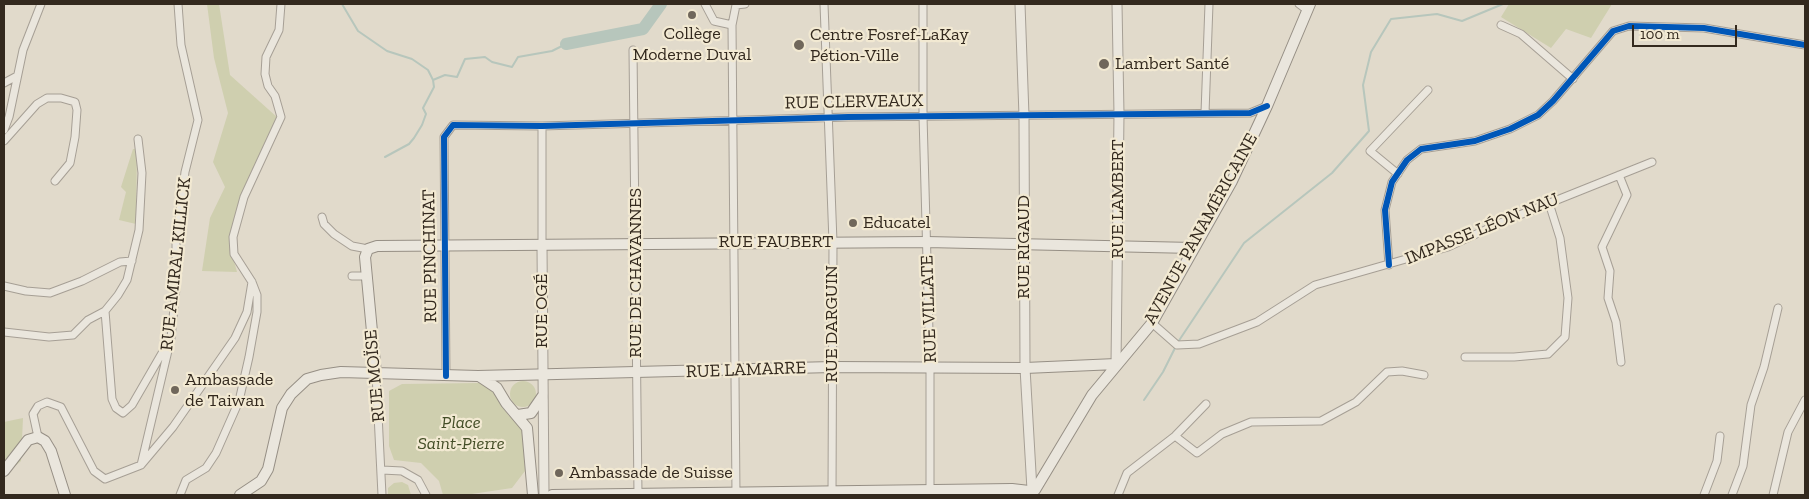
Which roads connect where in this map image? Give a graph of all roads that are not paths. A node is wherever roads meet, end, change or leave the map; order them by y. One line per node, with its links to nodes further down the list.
1 (41, 4): 16 (street)
2 (178, 4): 59 (street, RUE AMIRAL KILLICK)
3 (281, 4): 53 (street)
4 (704, 4): 12 (street)
5 (745, 4): 12 (street)
6 (824, 4): 25 (street, RUE DARGUIN)
7 (923, 4): 23 (street, RUE VILLATE)
8 (1020, 4): 24 (street, RUE RIGAUD)
9 (1117, 4): 22 (street, RUE LAMBERT)
10 (1209, 4): 21 (street)
11 (1305, 6): 20 (main road, AVENUE PANAMÉRICAINE)
12 (732, 25): 26 (street)
13 (1502, 25): 17 (street)
14 (1805, 45): 17 (street)
15 (633, 50): 27 (street, RUE DE CHAVANNES)
16 (17, 76): 18 (street); 29 (street)
17 (1573, 79): 34 (street)
18 (4, 83)
19 (1428, 90): 34 (street)
20 (1267, 106): 21 (street, RUE CLERVEAUX); 47 (main road, AVENUE PANAMÉRICAINE)
21 (1205, 113): 22 (street, RUE CLERVEAUX)
22 (1119, 114): 24 (street, RUE CLERVEAUX); 44 (street, RUE LAMBERT)
23 (924, 116): 24 (street, RUE CLERVEAUX); 25 (street, RUE CLERVEAUX); 42 (street, RUE VILLATE)
24 (1024, 116): 43 (street, RUE RIGAUD)
25 (828, 118): 26 (street, RUE CLERVEAUX); 41 (street, RUE DARGUIN)
26 (732, 120): 27 (street, RUE CLERVEAUX); 40 (street)
27 (634, 122): 28 (street, RUE CLERVEAUX); 39 (street, RUE DE CHAVANNES)
28 (542, 126): 30 (street, RUE CLERVEAUX); 46 (street, RUE OGÉ)
29 (4, 130)
30 (444, 137): 45 (street, RUE PINCHINAT)
31 (138, 139): 49 (street)
32 (4, 140): 36 (street)
33 (1652, 162): 35 (street, IMPASSE LÉON NAU)
34 (1398, 174): 50 (street)
35 (1619, 175): 37 (street, IMPASSE LÉON NAU); 61 (street)
36 (55, 181)
37 (1549, 203): 50 (street, IMPASSE LÉON NAU); 60 (street)
38 (322, 218): 48 (street)
39 (637, 242): 40 (main road, RUE FAUBERT); 46 (main road, RUE FAUBERT); 67 (street, RUE DE CHAVANNES)
40 (732, 242): 41 (main road, RUE FAUBERT); 66 (street)
41 (833, 242): 42 (main road, RUE FAUBERT); 63 (street, RUE DARGUIN)
42 (927, 242): 43 (main road, RUE FAUBERT); 64 (street, RUE VILLATE)
43 (1024, 244): 44 (main road, RUE FAUBERT); 65 (street, RUE RIGAUD)
44 (1118, 245): 47 (main road, RUE FAUBERT); 62 (street, RUE LAMBERT)
45 (444, 246): 46 (main road, RUE FAUBERT); 48 (main road, RUE FAUBERT); 72 (street, RUE PINCHINAT)
46 (542, 246): 69 (street, RUE OGÉ)
47 (1193, 248): 57 (main road, AVENUE PANAMÉRICAINE)
48 (366, 253): 52 (main road, RUE MOÏSE)
49 (132, 261): 54 (street); 56 (street)
50 (1389, 265): 57 (street, IMPASSE LÉON NAU)
51 (352, 276): 52 (street)
52 (366, 276): 68 (main road, RUE MOÏSE)
53 (252, 282): 84 (street); 92 (street)
54 (4, 286)
55 (1778, 308): 102 (street)
56 (105, 311): 58 (street); 59 (street)
57 (1152, 323): 62 (main road, AVENUE PANAMÉRICAINE)
58 (4, 332)
59 (172, 338): 84 (street, RUE AMIRAL KILLICK)
60 (1465, 357)
61 (1621, 362)
62 (1116, 364): 65 (main road, RUE LAMARRE); 87 (main road, AVENUE PANAMÉRICAINE)
63 (832, 367): 64 (main road, RUE LAMARRE); 66 (main road, RUE LAMARRE); 90 (street, RUE DARGUIN)
64 (930, 368): 65 (main road, RUE LAMARRE); 88 (street, RUE VILLATE)
65 (1024, 368): 87 (street, RUE RIGAUD)
66 (735, 371): 67 (main road, RUE LAMARRE); 89 (street)
67 (637, 373): 69 (main road, RUE LAMARRE); 99 (street, RUE DE CHAVANNES)
68 (376, 374): 72 (main road, RUE LAMARRE); 85 (street, RUE MOÏSE); 93 (main road, RUE LAMARRE)
69 (542, 374): 70 (main road, RUE LAMARRE); 75 (street, RUE OGÉ)
70 (521, 375): 73 (main road, RUE LAMARRE); 74 (main road)
71 (1424, 375): 81 (street)
72 (446, 376): 73 (main road, RUE LAMARRE)
73 (478, 376): 74 (main road)
74 (502, 395): 79 (main road)
75 (542, 397): 79 (main road); 97 (street, RUE OGÉ)
76 (1805, 400): 80 (street)
77 (1206, 404): 81 (street)
78 (1805, 411): 80 (street)
79 (518, 415): 96 (main road)
80 (1794, 419): 103 (street)
81 (1175, 436): 100 (street)
82 (1720, 436): 101 (street)
83 (38, 437): 84 (street); 86 (main road); 91 (main road)
84 (141, 465)
85 (382, 470): 94 (street, RUE MOÏSE); 95 (street)
86 (4, 471)
87 (1032, 492): 88 (main road)
88 (930, 493): 90 (main road)
89 (736, 494): 90 (main road); 99 (main road)
90 (832, 494)
91 (65, 495)
92 (180, 495)
93 (240, 495)
94 (382, 495)
95 (426, 495)
96 (533, 495)
97 (544, 495)
98 (552, 495): 99 (main road)
99 (638, 495)
100 (1118, 495)
101 (1704, 495)
102 (1732, 495)
103 (1774, 495)

